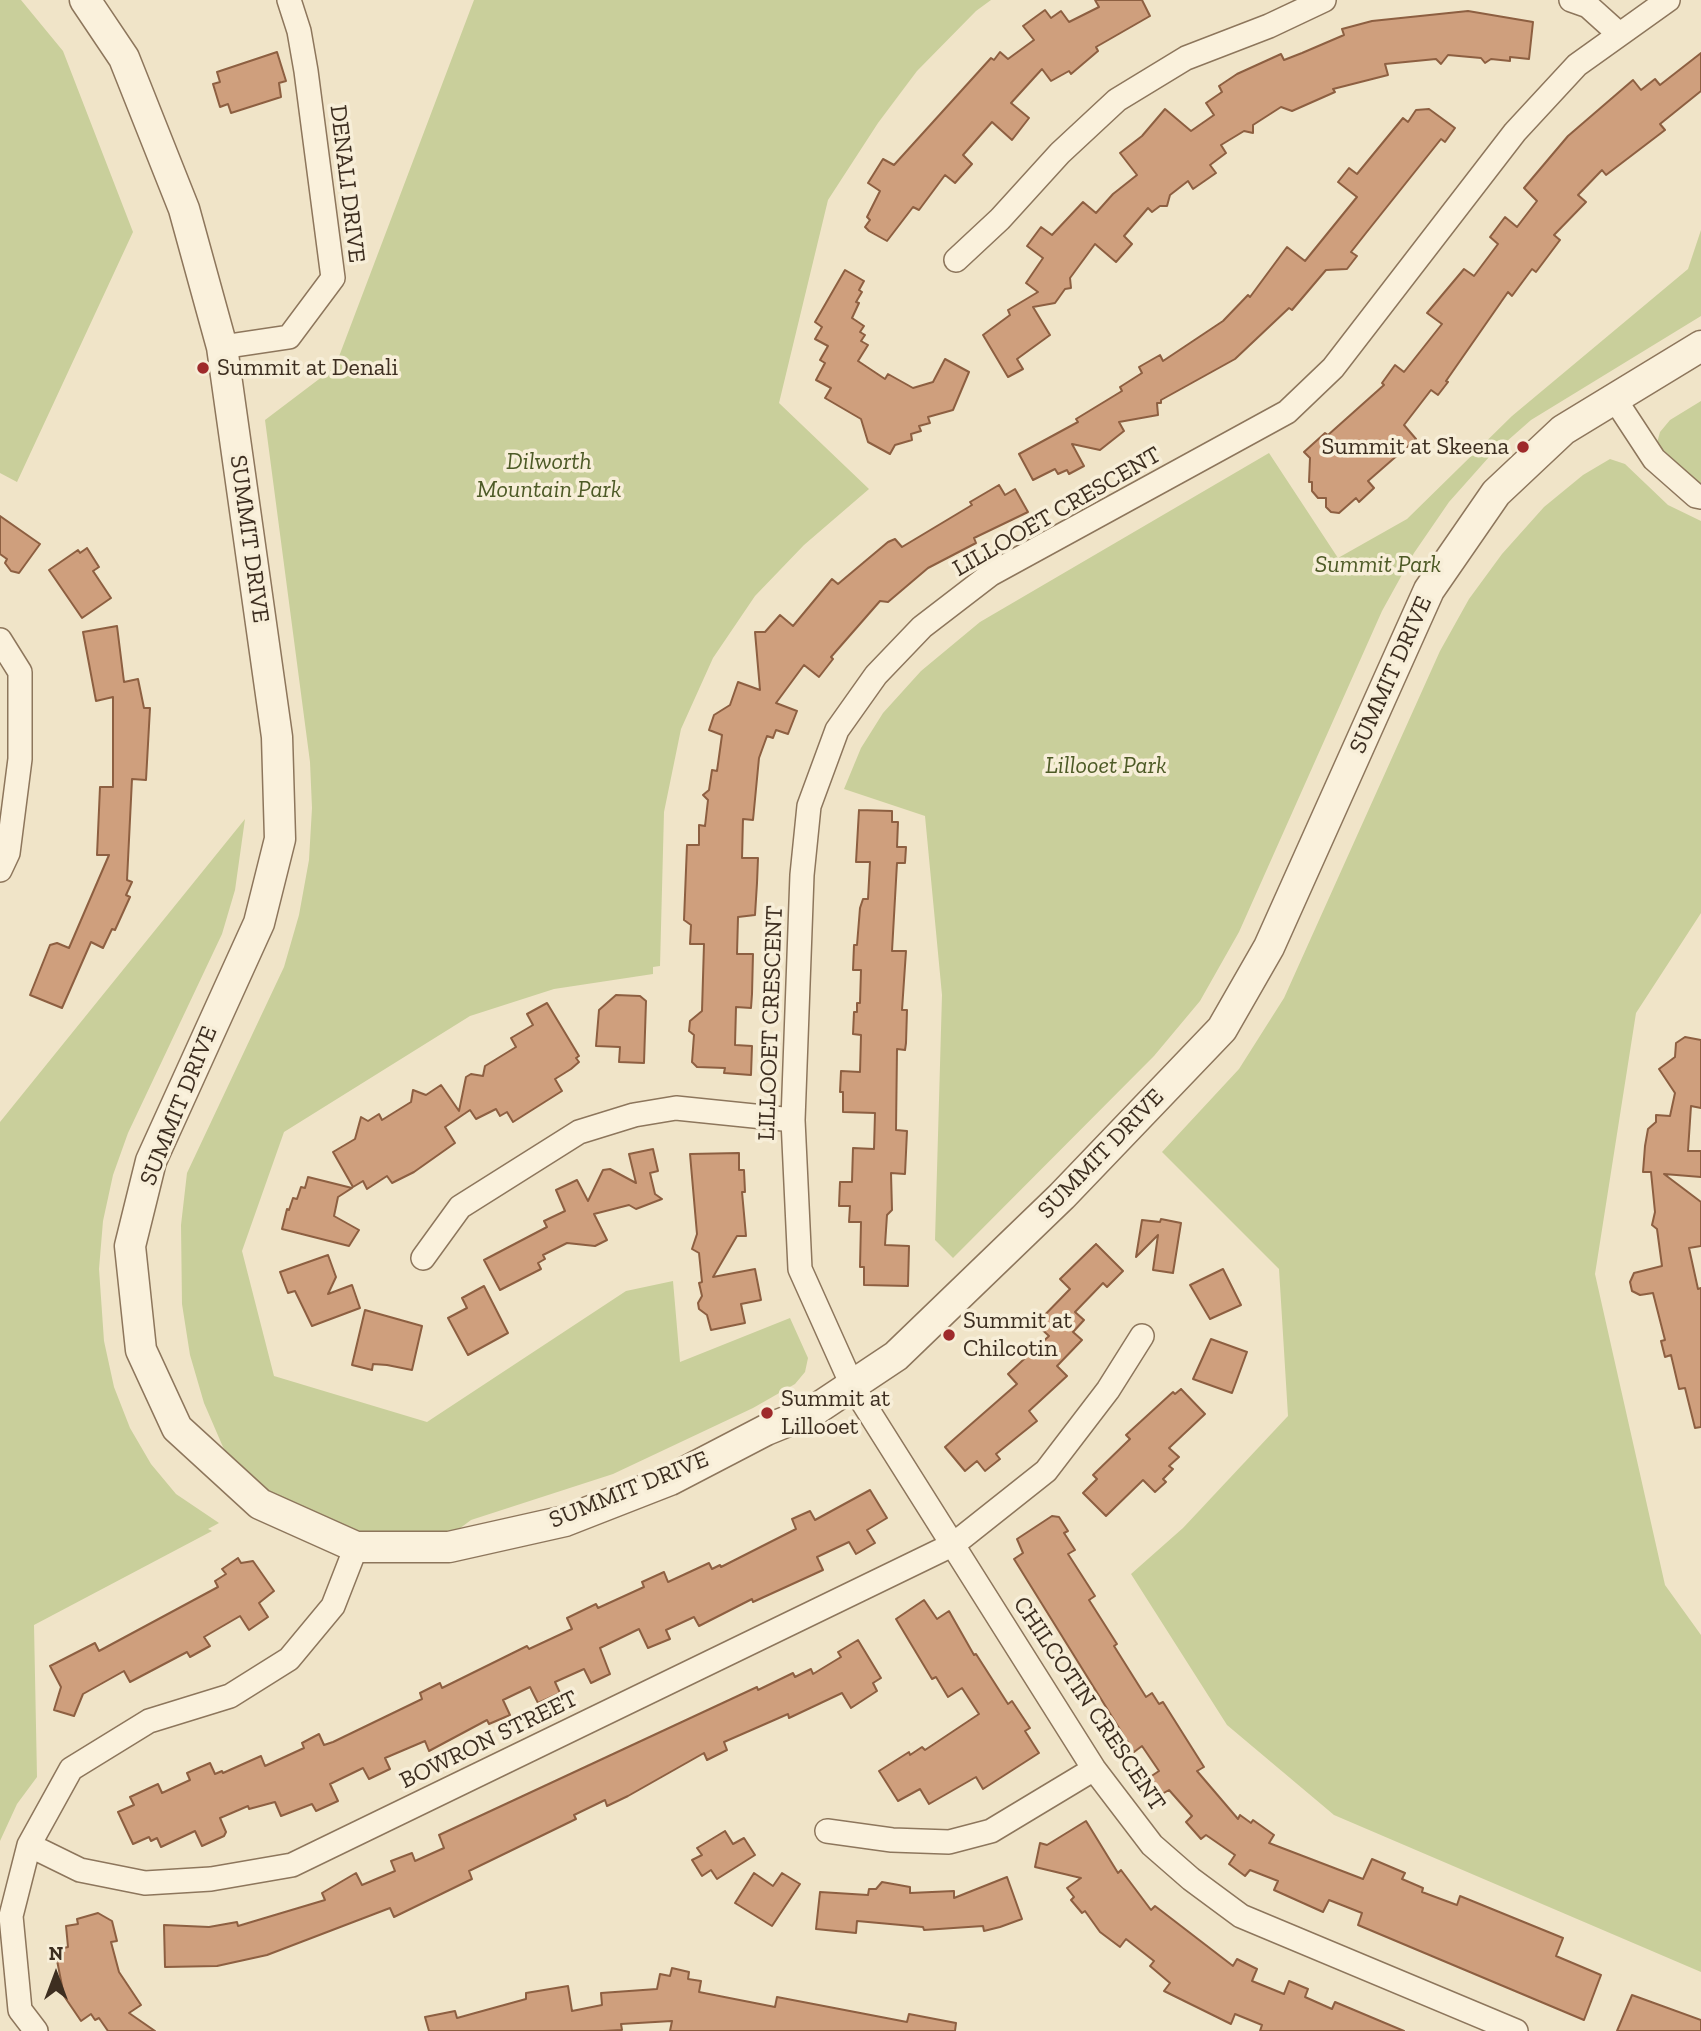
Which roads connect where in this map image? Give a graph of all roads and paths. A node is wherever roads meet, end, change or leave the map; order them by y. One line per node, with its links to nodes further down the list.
1 (85, 0): 9 (street, SUMMIT DRIVE)
2 (289, 0): 9 (street, DENALI DRIVE)
3 (1324, 0): 7 (street)
4 (1571, 0): 6 (street)
5 (1668, 0): 6 (street, LILLOOET CRESCENT)
6 (1618, 33): 14 (street, LILLOOET CRESCENT)
7 (956, 260)
8 (1701, 346): 10 (street, SUMMIT DRIVE)
9 (222, 347): 19 (street, SUMMIT DRIVE)
10 (1615, 398): 11 (street); 17 (street, SUMMIT DRIVE)
11 (1701, 497)
12 (0, 640): 13 (street)
13 (0, 870)
14 (793, 1120): 15 (street); 17 (street, LILLOOET CRESCENT)
15 (423, 1258)
16 (1142, 1336): 18 (street, BOWRON STREET)
17 (852, 1385): 18 (street, CHILCOTIN CRESCENT); 19 (street, SUMMIT DRIVE)
18 (954, 1544): 20 (street, CHILCOTIN CRESCENT); 22 (street, BOWRON STREET)
19 (356, 1547): 22 (street)
20 (1094, 1769): 21 (street); 24 (street, CHILCOTIN CRESCENT)
21 (827, 1831)
22 (30, 1844): 23 (street)
23 (36, 2031)
24 (1516, 2031)

